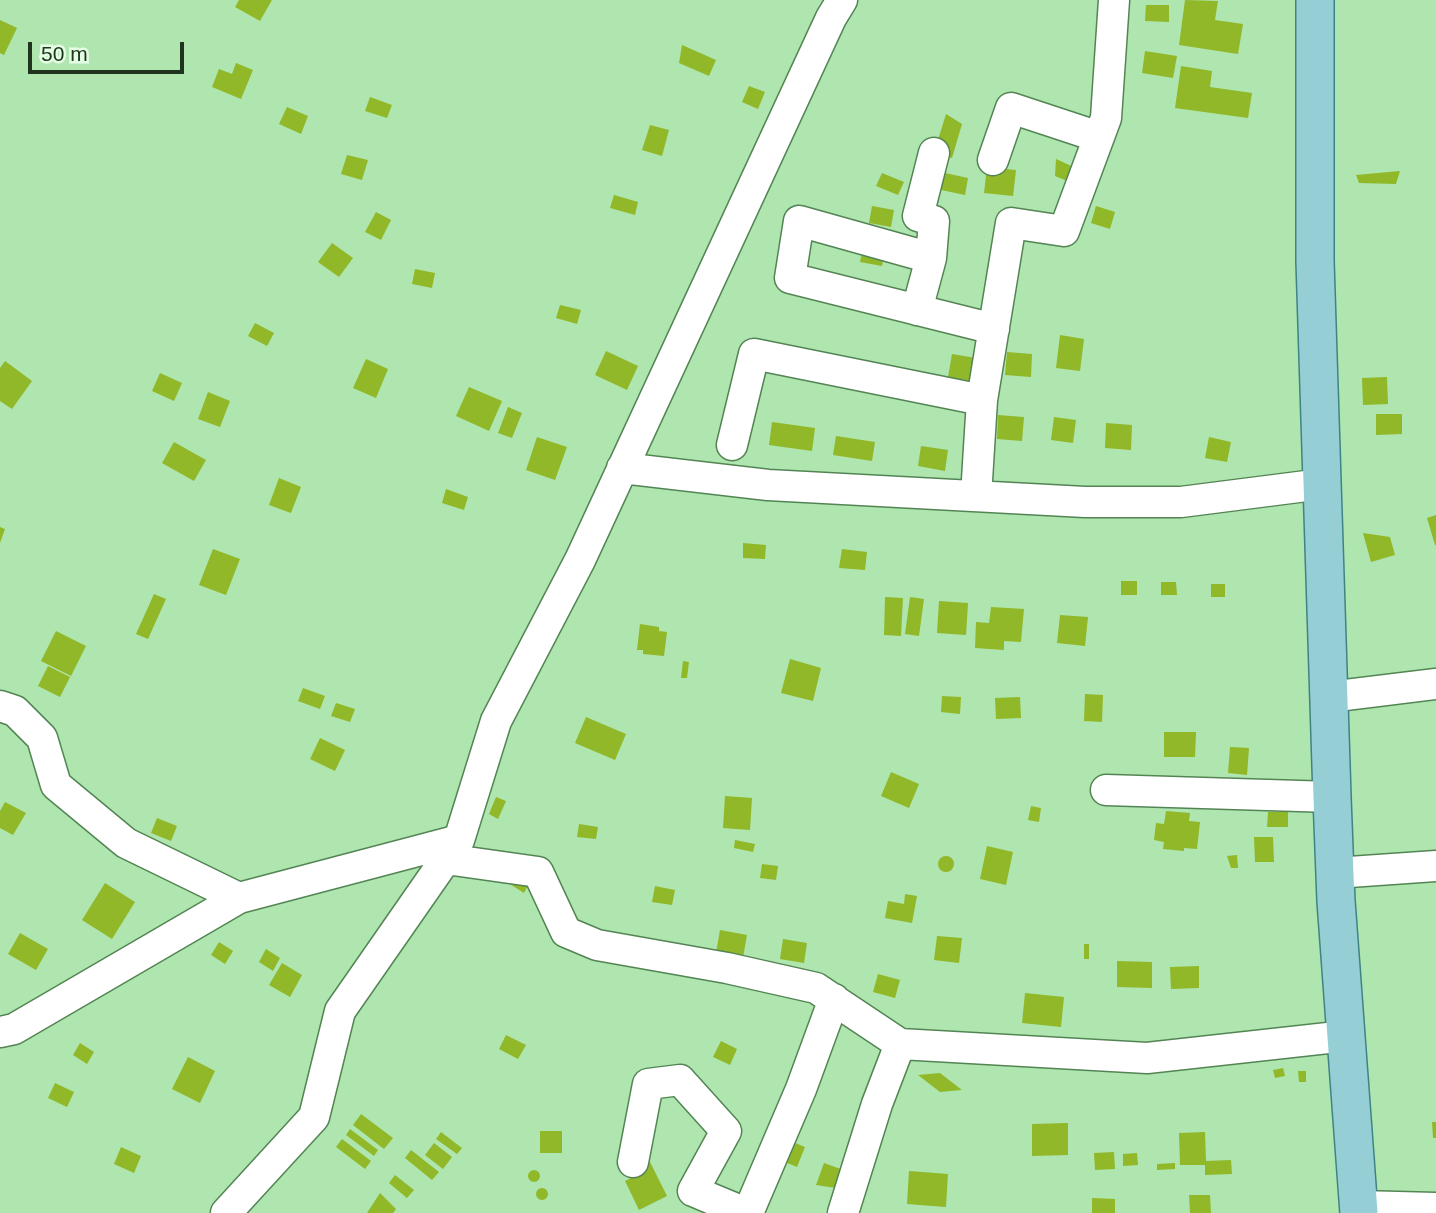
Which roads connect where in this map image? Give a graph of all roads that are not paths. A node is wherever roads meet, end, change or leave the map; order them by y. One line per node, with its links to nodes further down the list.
1 (842, 0): 12 (street)
2 (1114, 0): 4 (street)
3 (1315, 0): 13 (main road)
4 (1099, 137): 6 (street); 9 (street)
5 (934, 153): 7 (street)
6 (993, 160)
7 (931, 258): 8 (street); 8 (street)
8 (917, 310): 9 (street)
9 (994, 329): 10 (street)
10 (982, 400): 11 (street); 14 (street)
11 (732, 445)
12 (622, 468): 14 (street); 20 (street)
13 (1322, 484): 14 (street); 16 (main road)
14 (976, 496)
15 (1436, 684): 16 (street)
16 (1329, 697): 19 (main road)
17 (0, 706): 23 (street)
18 (1106, 790): 19 (street)
19 (1332, 797): 22 (main road)
20 (452, 849): 23 (street); 24 (street); 31 (street)
21 (1436, 866): 22 (street)
22 (1335, 873): 26 (main road)
23 (239, 898): 25 (street)
24 (834, 999): 27 (street); 32 (street)
25 (0, 1032)
26 (1346, 1036): 27 (street); 30 (main road)
27 (900, 1044): 33 (street)
28 (633, 1163): 32 (street)
29 (1436, 1208): 30 (street)
30 (1359, 1210)
31 (226, 1213)
32 (747, 1213)
33 (843, 1213)

